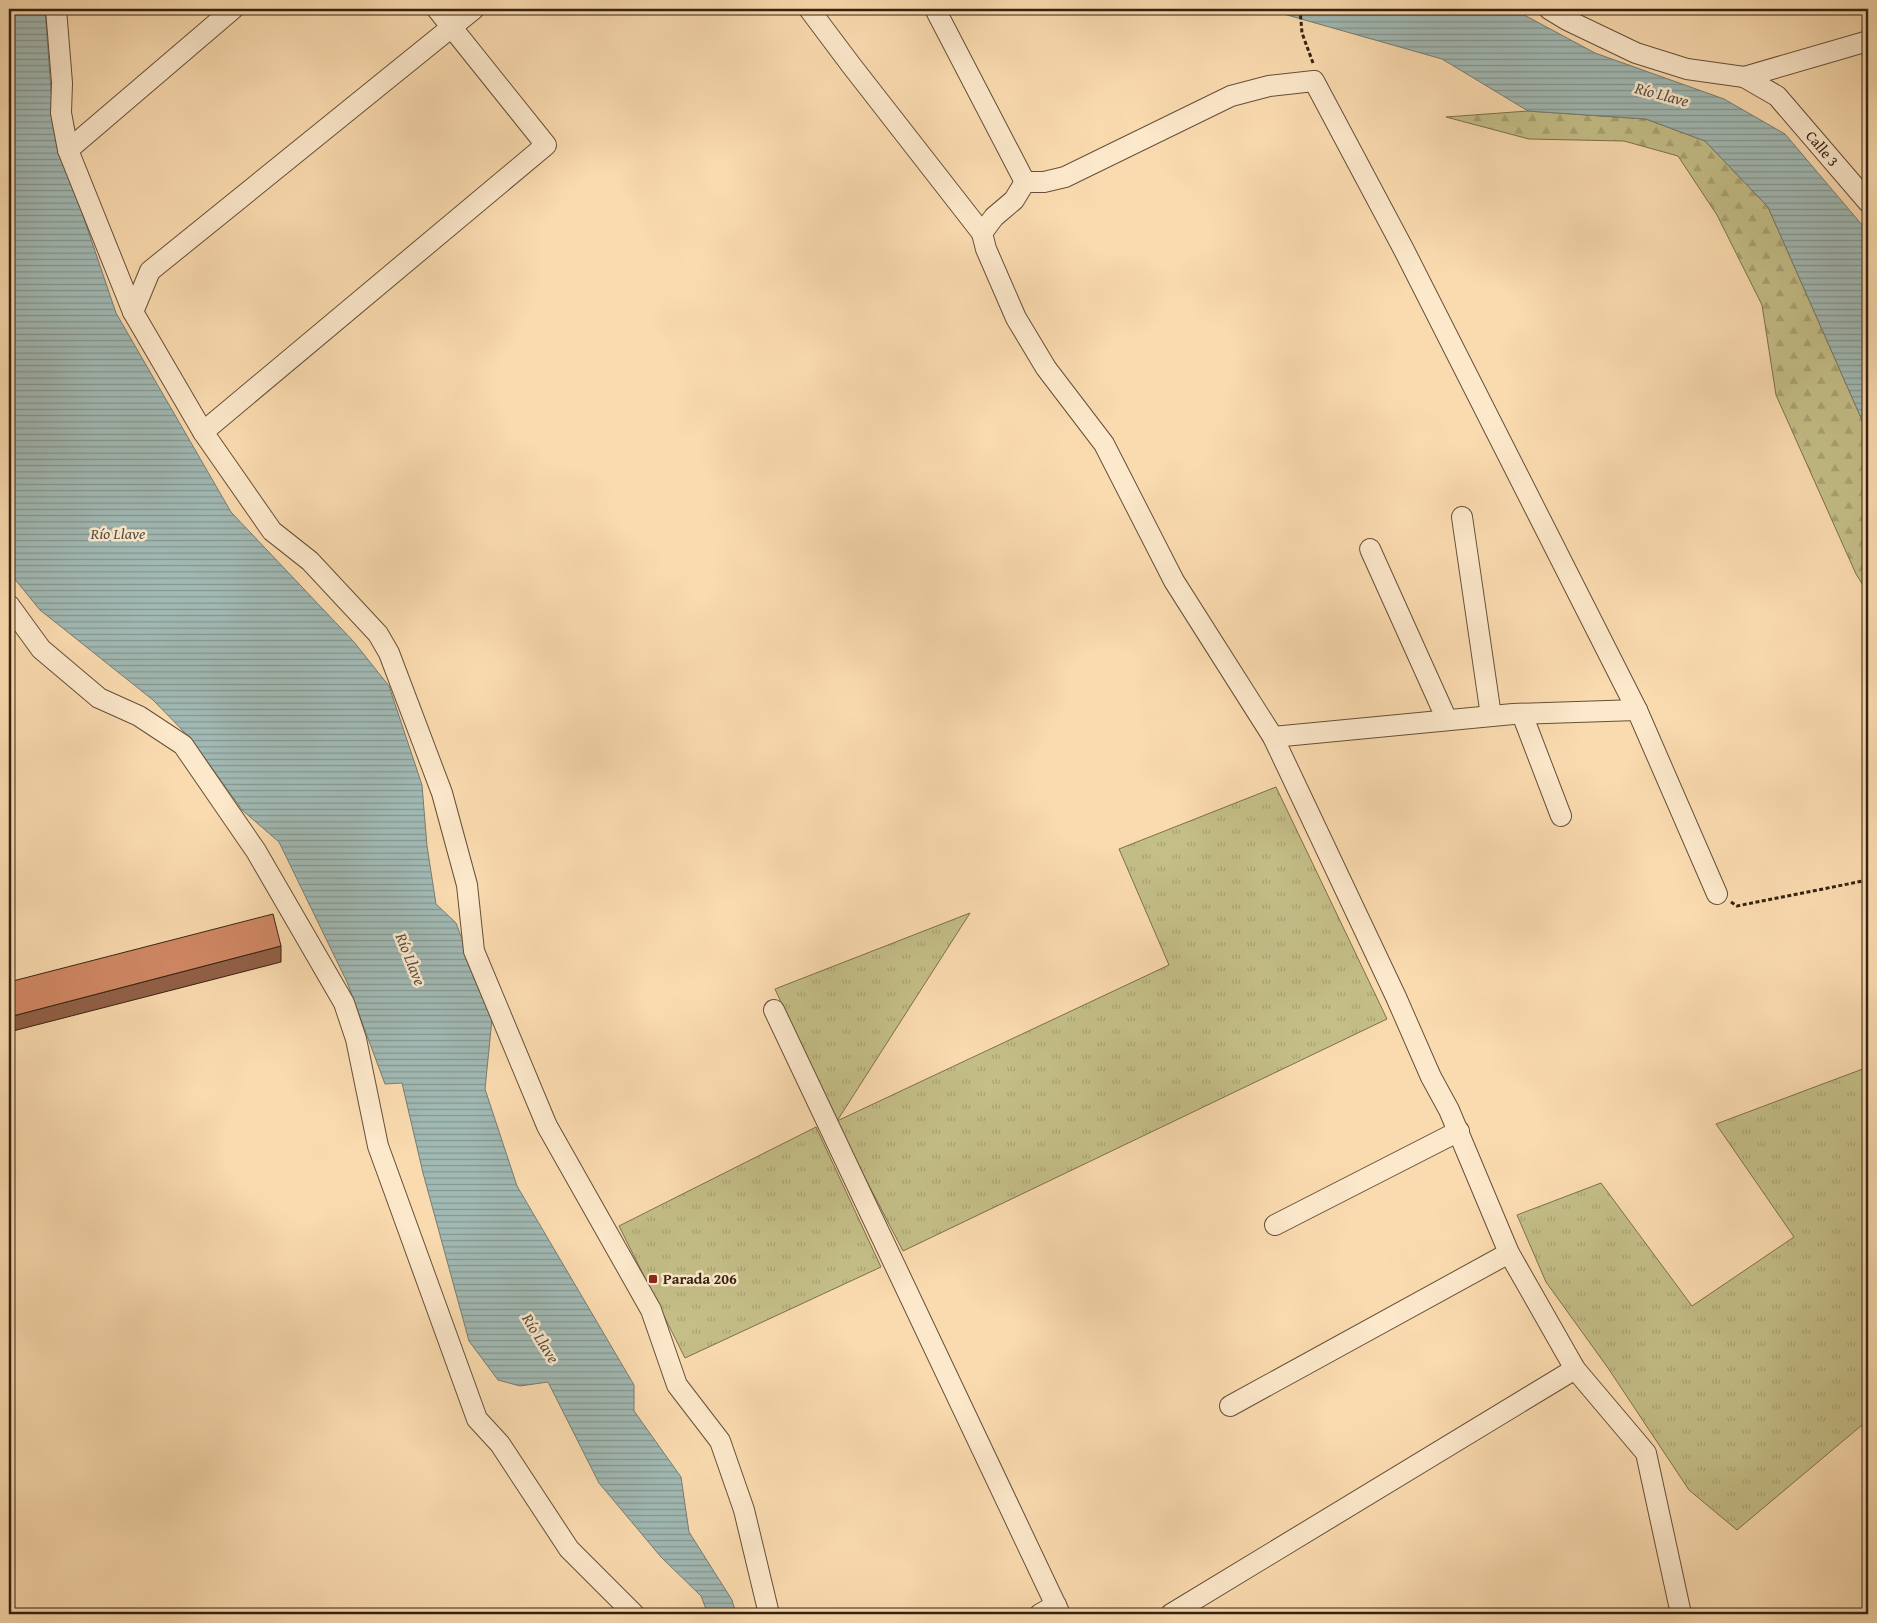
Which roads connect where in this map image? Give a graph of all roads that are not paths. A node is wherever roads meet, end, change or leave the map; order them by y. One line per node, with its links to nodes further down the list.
1 (56, 9): 11 (street)
2 (233, 9): 11 (street)
3 (438, 9): 8 (street)
4 (474, 9): 8 (street)
5 (809, 9): 14 (street)
6 (935, 9): 12 (street)
7 (1542, 9): 10 (street)
8 (452, 27): 15 (street); 16 (street)
9 (1868, 41): 10 (street)
10 (1744, 77): 13 (street, Calle 3)
11 (68, 150): 15 (street)
12 (1025, 182): 14 (street); 20 (street)
13 (1868, 202)
14 (982, 233): 24 (street)
15 (133, 312): 16 (street)
16 (204, 432): 35 (street)
17 (1462, 517): 22 (street)
18 (1370, 549): 23 (street)
19 (9, 606): 34 (street)
20 (1637, 710): 21 (street); 26 (street)
21 (1522, 714): 22 (street); 25 (street)
22 (1491, 716): 23 (street)
23 (1447, 720): 24 (street)
24 (1273, 736): 28 (street)
25 (1561, 816)
26 (1717, 894)
27 (774, 1010): 33 (street)
28 (1459, 1131): 29 (street); 30 (street)
29 (1275, 1225)
30 (1509, 1253): 31 (street); 32 (street)
31 (1575, 1369): 36 (street); 37 (street)
32 (1230, 1406)
33 (1052, 1611)
34 (634, 1614)
35 (769, 1614)
36 (1171, 1614)
37 (1681, 1614)

